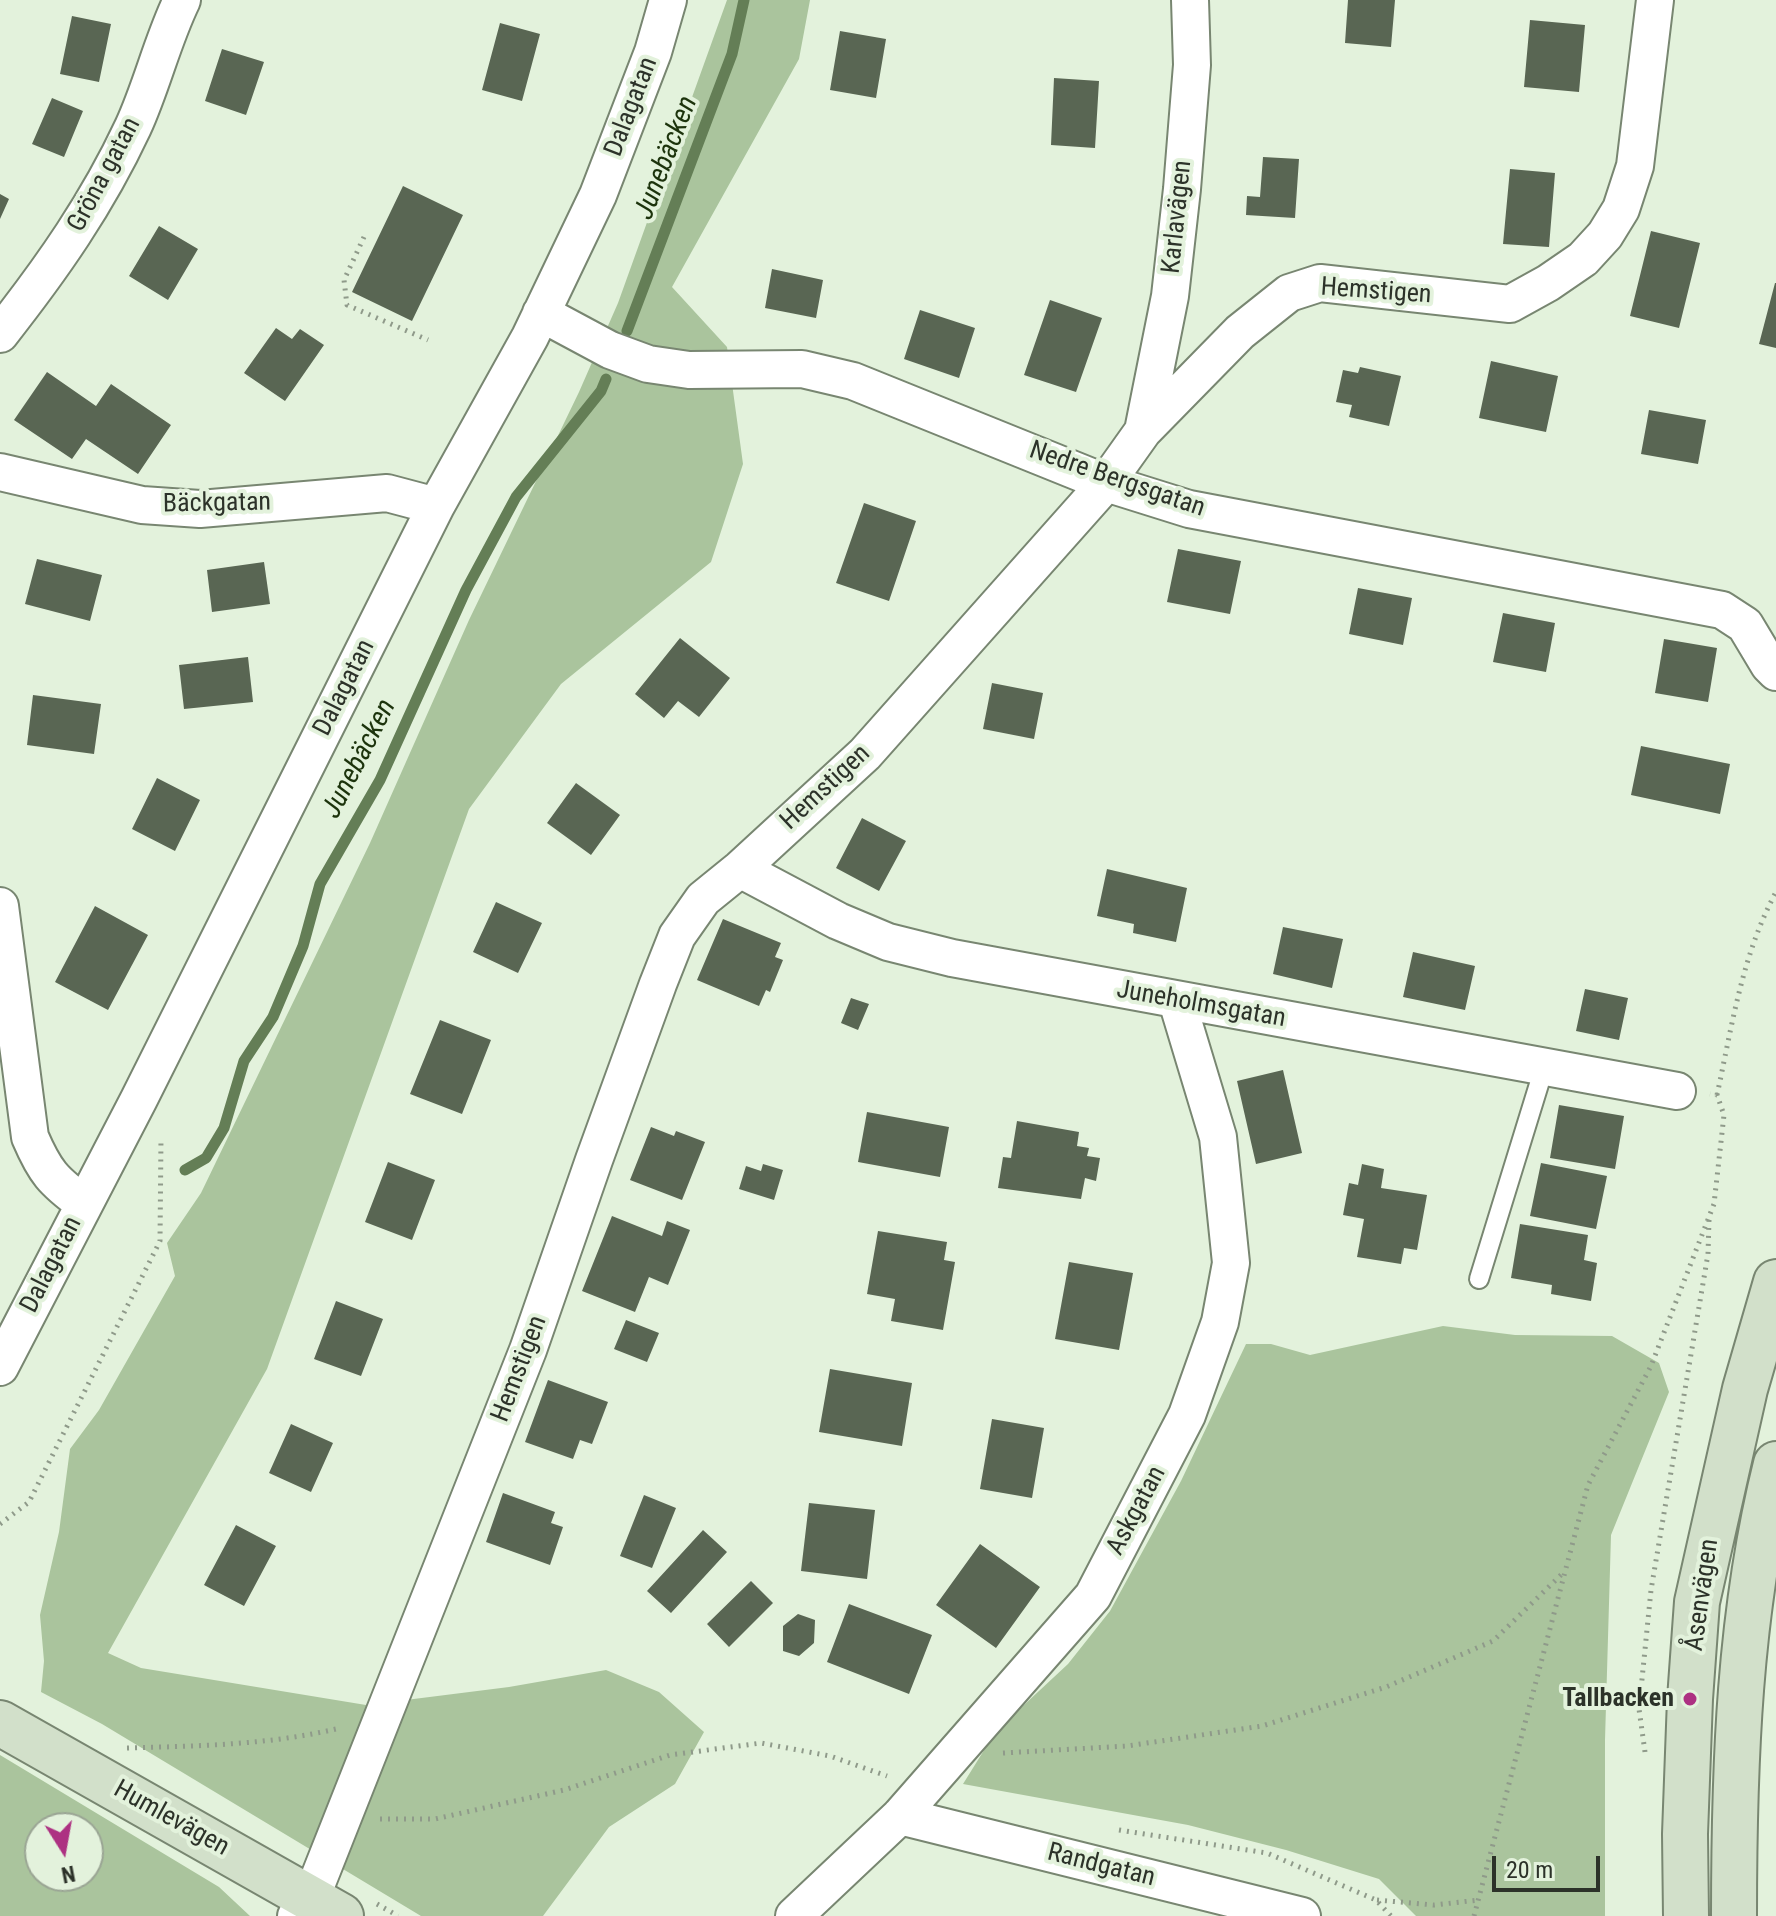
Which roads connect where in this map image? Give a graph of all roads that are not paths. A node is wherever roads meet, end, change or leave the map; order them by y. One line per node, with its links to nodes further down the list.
1 (182, 0): 6 (street, Gröna gatan)
2 (668, 0): 5 (street, Dalagatan)
3 (1190, 0): 7 (street, Karlavägen)
4 (1655, 0): 7 (street, Hemstigen)
5 (541, 313): 9 (street, Nedre Bergsgatan); 10 (street, Dalagatan)
6 (0, 334)
7 (1143, 431): 9 (street, Hemstigen)
8 (0, 472): 10 (street, Bäckgatan)
9 (1106, 483): 11 (street, Nedre Bergsgatan); 12 (street, Hemstigen)
10 (436, 506): 17 (street, Dalagatan)
11 (1776, 672)
12 (740, 869): 14 (street, Juneholmsgatan); 24 (street, Hemstigen)
13 (0, 906): 17 (street)
14 (1177, 1001): 15 (street, Juneholmsgatan); 23 (street, Askgatan)
15 (1544, 1068): 16 (street, Juneholmsgatan); 18 (lane)
16 (1677, 1091)
17 (83, 1203): 20 (street, Dalagatan)
18 (1479, 1279)
19 (1776, 1282): 28 (street, Åsenvägen)
20 (0, 1367)
21 (1776, 1464): 29 (street, Åsenvägen)
22 (0, 1723): 24 (street, Humlevägen)
23 (912, 1803): 25 (street, Randgatan); 26 (street, Askgatan)
24 (316, 1910)
25 (1266, 1911): 27 (street, Randgatan)
26 (794, 1916)
27 (1302, 1916)
28 (1686, 1916)
29 (1734, 1916)

